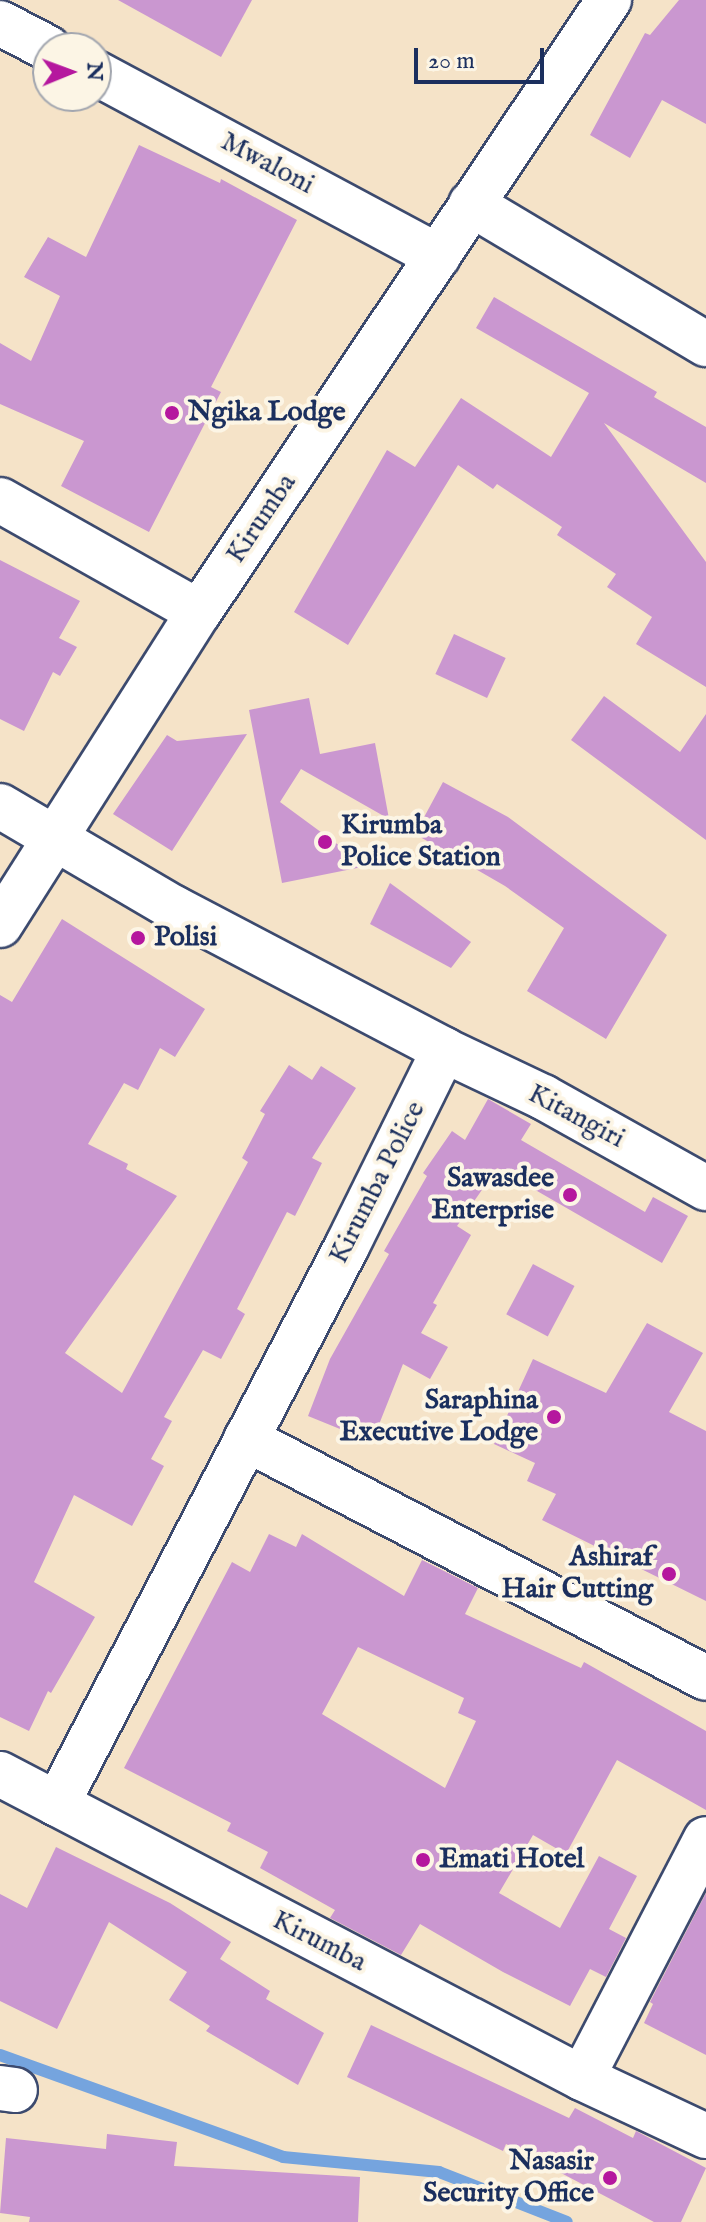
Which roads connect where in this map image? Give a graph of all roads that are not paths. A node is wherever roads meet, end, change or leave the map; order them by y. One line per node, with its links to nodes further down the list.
1 (609, 0): 5 (street, Kirumba)
2 (0, 23): 3 (street)
3 (32, 40)
4 (112, 82): 6 (street, Mwaloni)
5 (471, 204): 6 (street, Kirumba); 7 (street)
6 (438, 256): 9 (street, Kirumba)
7 (706, 344)
8 (0, 500): 9 (street)
9 (199, 612): 11 (street, Kirumba)
10 (0, 806): 11 (street)
11 (54, 835): 12 (street); 13 (street)
12 (0, 925)
13 (444, 1050): 14 (street, Kitangiri); 15 (street, Kirumba Police)
14 (706, 1188)
15 (246, 1439): 16 (street); 18 (street, Kirumba Police)
16 (706, 1678)
17 (0, 1774): 18 (street, Kirumba)
18 (57, 1804): 20 (street, Kirumba)
19 (706, 1839): 20 (street)
20 (582, 2078): 21 (street, Kirumba)
21 (706, 2136)

